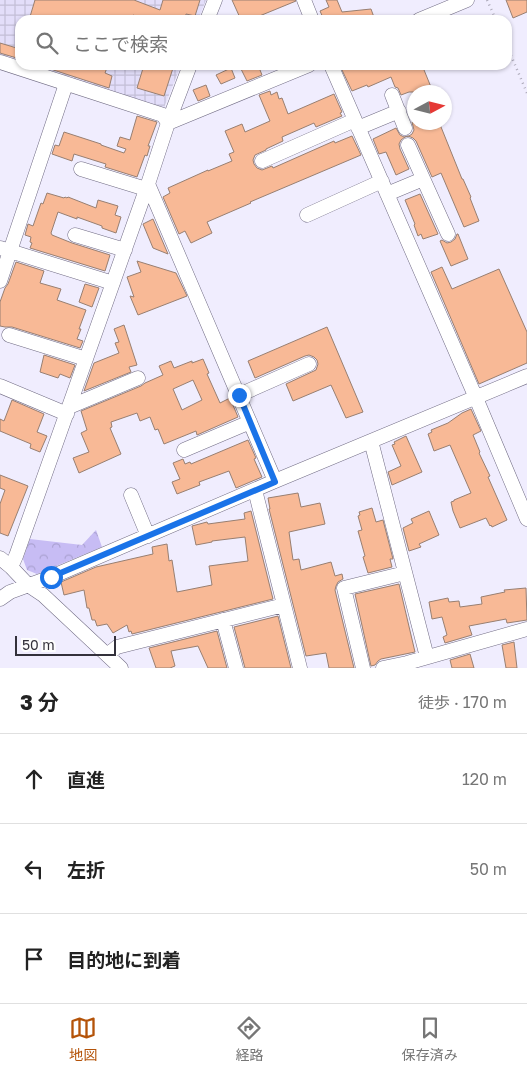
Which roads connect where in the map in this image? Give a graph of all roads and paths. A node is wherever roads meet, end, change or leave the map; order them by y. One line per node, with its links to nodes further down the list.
1 (215, 0): 5 (street)
2 (304, 0): 6 (street)
3 (468, 0): 7 (street)
4 (487, 0): 8 (path)
5 (209, 15)
6 (310, 15)
7 (431, 15)
8 (494, 15)
9 (512, 58): 17 (path)
10 (0, 62): 11 (street)
11 (15, 67)
12 (24, 70): 16 (street)
13 (188, 70): 20 (street)
14 (297, 70): 20 (street)
15 (333, 70): 21 (street)
16 (66, 84): 20 (street); 33 (street)
17 (527, 93)
18 (392, 94): 19 (street)
19 (398, 111): 21 (street); 22 (street)
20 (168, 123): 28 (street)
21 (357, 124): 24 (street); 27 (street)
22 (405, 128)
23 (408, 145): 26 (street)
24 (262, 161)
25 (81, 169): 28 (street)
26 (423, 178): 29 (street); 31 (street)
27 (382, 181): 29 (street); 30 (street)
28 (147, 187): 34 (street); 43 (street)
29 (387, 194): 44 (street)
30 (307, 215)
31 (448, 234)
32 (75, 235): 34 (street)
33 (5, 249): 35 (street); 36 (street)
34 (125, 250): 36 (street)
35 (0, 281)
36 (113, 283): 38 (street)
37 (9, 335): 38 (street)
38 (86, 359): 45 (street)
39 (309, 364): 43 (street)
40 (527, 376): 44 (street)
41 (138, 378): 45 (street)
42 (0, 386): 45 (street)
43 (239, 395): 46 (street)
44 (476, 398): 47 (street); 52 (street)
45 (68, 410): 54 (street)
46 (250, 422): 48 (street); 49 (street)
47 (372, 441): 49 (street); 55 (street)
48 (184, 450)
49 (275, 482): 50 (street)
50 (255, 490): 53 (street); 58 (street)
51 (131, 495): 53 (street)
52 (527, 519)
53 (148, 536): 56 (street)
54 (6, 562): 56 (street)
55 (405, 573): 62 (street); 67 (street)
56 (28, 585): 57 (street); 61 (street)
57 (0, 599)
58 (284, 604): 59 (street); 66 (street)
59 (223, 620): 61 (street); 65 (street)
60 (527, 629): 62 (street)
61 (107, 655): 64 (street)
62 (427, 657): 63 (street)
63 (407, 665): 68 (street)
64 (121, 668)
65 (236, 668)
66 (300, 668)
67 (364, 668)
68 (383, 668)

